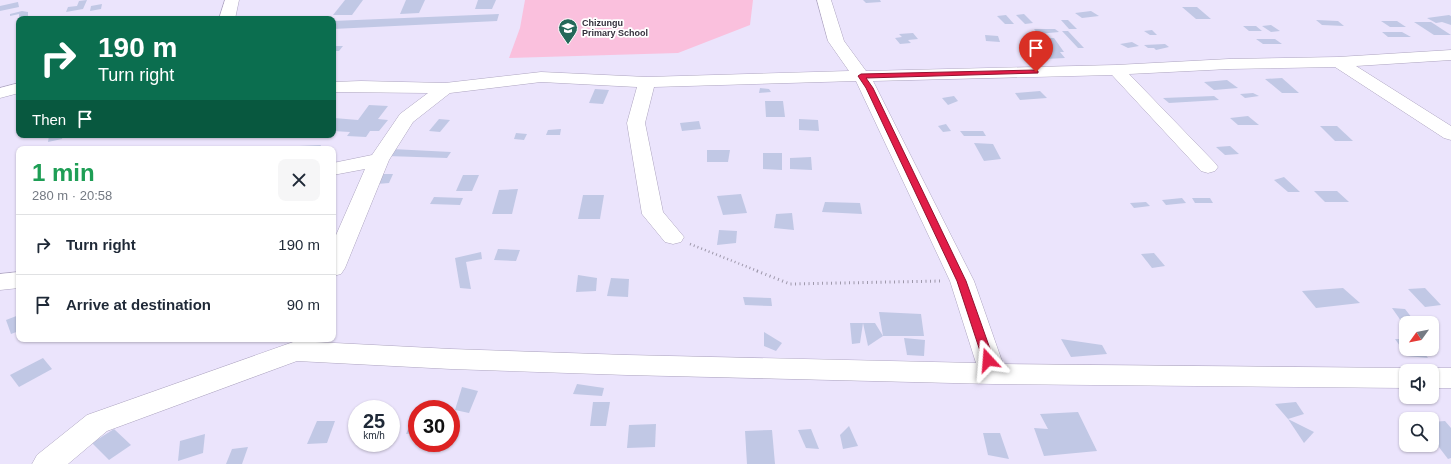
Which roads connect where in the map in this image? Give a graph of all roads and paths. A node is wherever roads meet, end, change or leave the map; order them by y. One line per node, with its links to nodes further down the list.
1 (232, 0): 3 (street)
2 (824, 0): 7 (street)
3 (228, 16)
4 (1451, 55): 5 (street)
5 (1338, 62): 6 (street); 11 (street)
6 (1116, 70): 7 (street); 13 (street)
7 (861, 76): 8 (street); 18 (street)
8 (648, 82): 10 (street); 15 (street)
9 (336, 87): 10 (street)
10 (445, 88): 12 (street)
11 (1451, 134)
12 (379, 160): 14 (street); 16 (street)
13 (1208, 167)
14 (336, 168)
15 (673, 236): 18 (path)
16 (336, 261)
17 (16, 280): 19 (street)
18 (962, 281): 21 (street)
19 (0, 282)
20 (299, 345): 21 (street); 25 (street)
21 (993, 374): 22 (street)
22 (1399, 378)
23 (1439, 378): 24 (street)
24 (1451, 378)
25 (47, 464)

